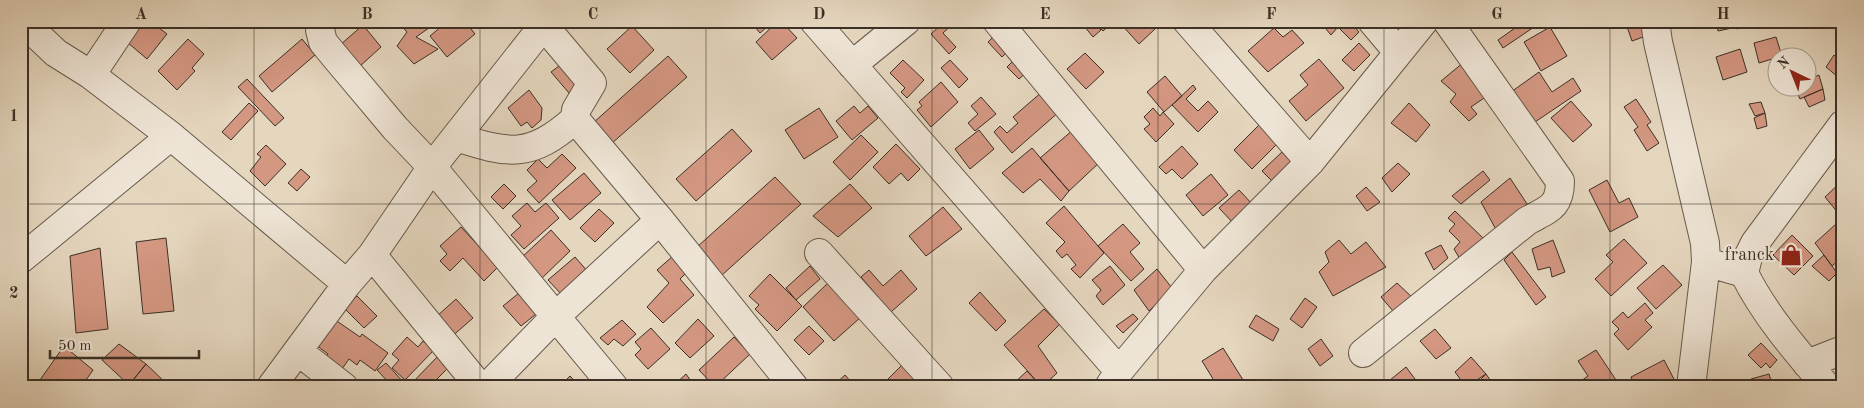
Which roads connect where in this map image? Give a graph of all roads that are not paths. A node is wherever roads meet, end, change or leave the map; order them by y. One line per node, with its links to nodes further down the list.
1 (22, 21): 15 (street)
2 (127, 21): 15 (street)
3 (322, 21): 21 (street)
4 (814, 21): 14 (street)
5 (906, 21): 14 (street)
6 (997, 21): 27 (street)
7 (1187, 21): 20 (street)
8 (1372, 21): 13 (street)
9 (1424, 21): 13 (street)
10 (1447, 21): 33 (street)
11 (1656, 21): 26 (street)
12 (546, 23): 16 (street); 19 (street)
13 (1398, 52): 20 (street)
14 (852, 65): 35 (street)
15 (91, 75): 18 (street)
16 (575, 119): 19 (street); 22 (street)
17 (1843, 124): 28 (street)
18 (171, 136): 25 (street); 29 (street)
19 (456, 137): 21 (street)
20 (1310, 162): 27 (street)
21 (432, 167): 24 (street); 30 (street)
22 (660, 220): 30 (street); 41 (street)
23 (819, 253): 42 (street)
24 (372, 255): 29 (street); 38 (street)
25 (21, 259)
26 (1706, 262): 28 (street); 43 (street)
27 (1203, 270): 35 (street)
28 (1744, 273): 34 (street)
29 (347, 284): 32 (street)
30 (556, 316): 39 (street); 40 (street)
31 (1843, 350): 34 (street)
32 (299, 352): 36 (street); 37 (street)
33 (1364, 353)
34 (1807, 364): 44 (street)
35 (1114, 379)
36 (271, 387)
37 (344, 387)
38 (480, 387)
39 (487, 387)
40 (614, 387)
41 (794, 387)
42 (940, 387)
43 (1691, 387)
44 (1827, 387)

